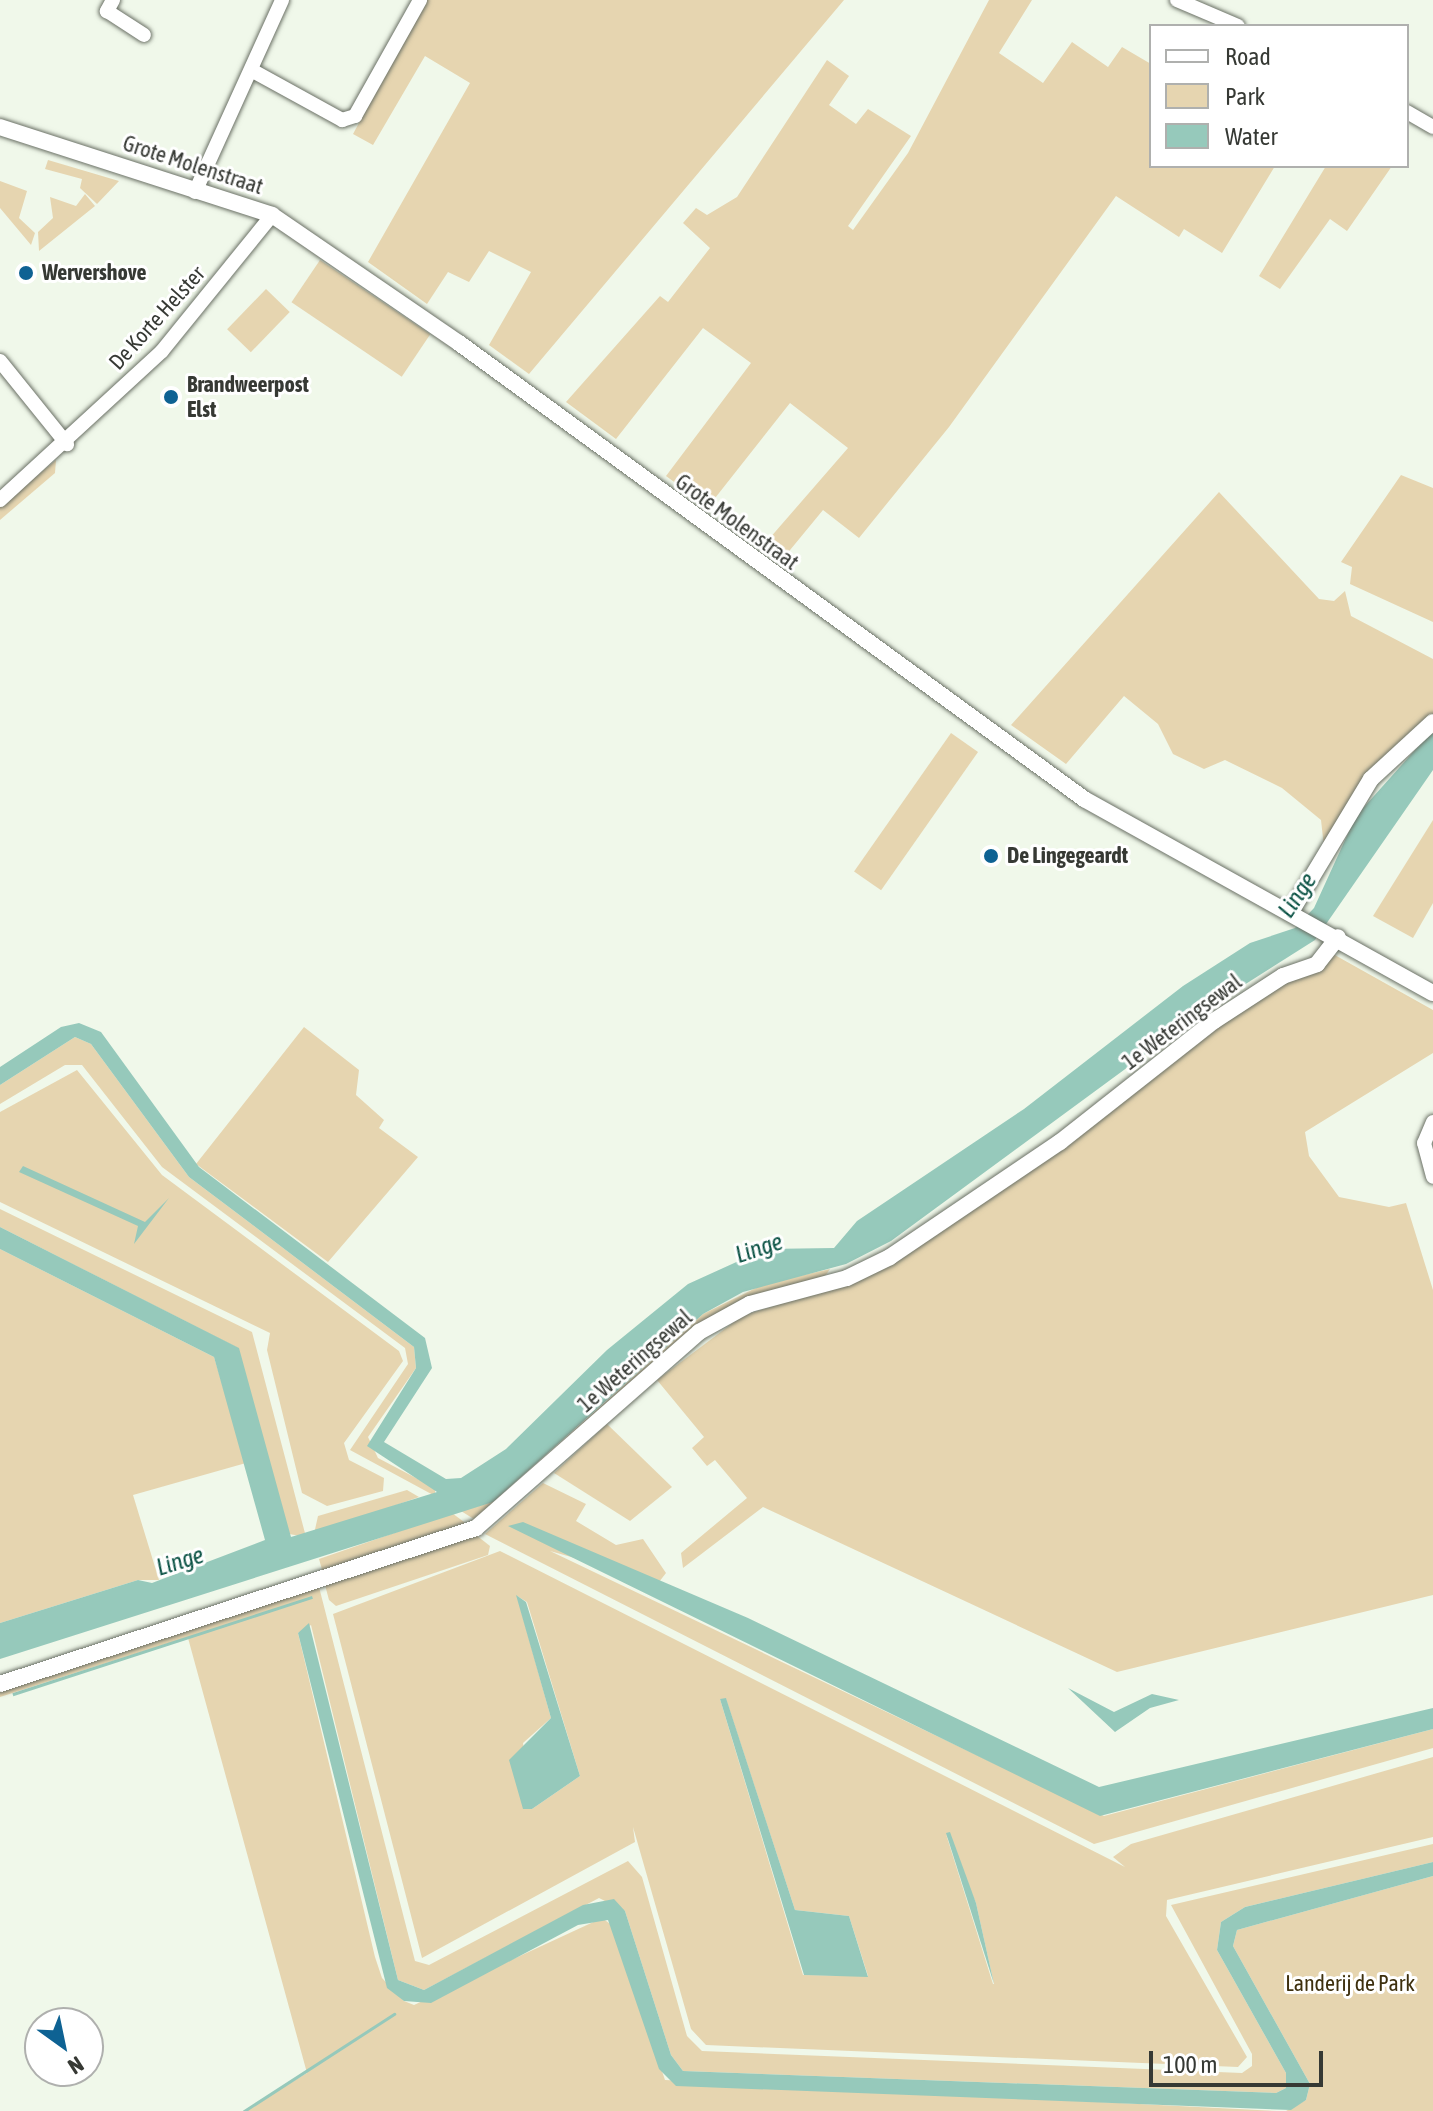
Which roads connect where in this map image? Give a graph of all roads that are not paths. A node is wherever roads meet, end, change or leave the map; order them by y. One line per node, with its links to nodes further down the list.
1 (113, 0): 6 (street)
2 (282, 0): 7 (street)
3 (420, 0): 7 (street)
4 (1177, 0): 5 (street)
5 (1233, 24)
6 (144, 35)
7 (253, 71): 11 (street)
8 (1409, 113): 10 (street)
9 (0, 127): 11 (street, Grote Molenstraat)
10 (1433, 127)
11 (195, 192): 12 (street, Grote Molenstraat)
12 (272, 215): 14 (street, De Korte Helster); 17 (street, Grote Molenstraat)
13 (0, 361): 14 (street)
14 (67, 444): 15 (street, De Korte Helster)
15 (0, 500)
16 (1433, 722): 17 (street)
17 (1296, 913): 18 (street, Grote Molenstraat)
18 (1333, 934): 19 (street, Grote Molenstraat); 22 (street, 1e Weteringsewal)
19 (1433, 993)
20 (1433, 1122): 21 (street)
21 (1433, 1177)
22 (0, 1684)

